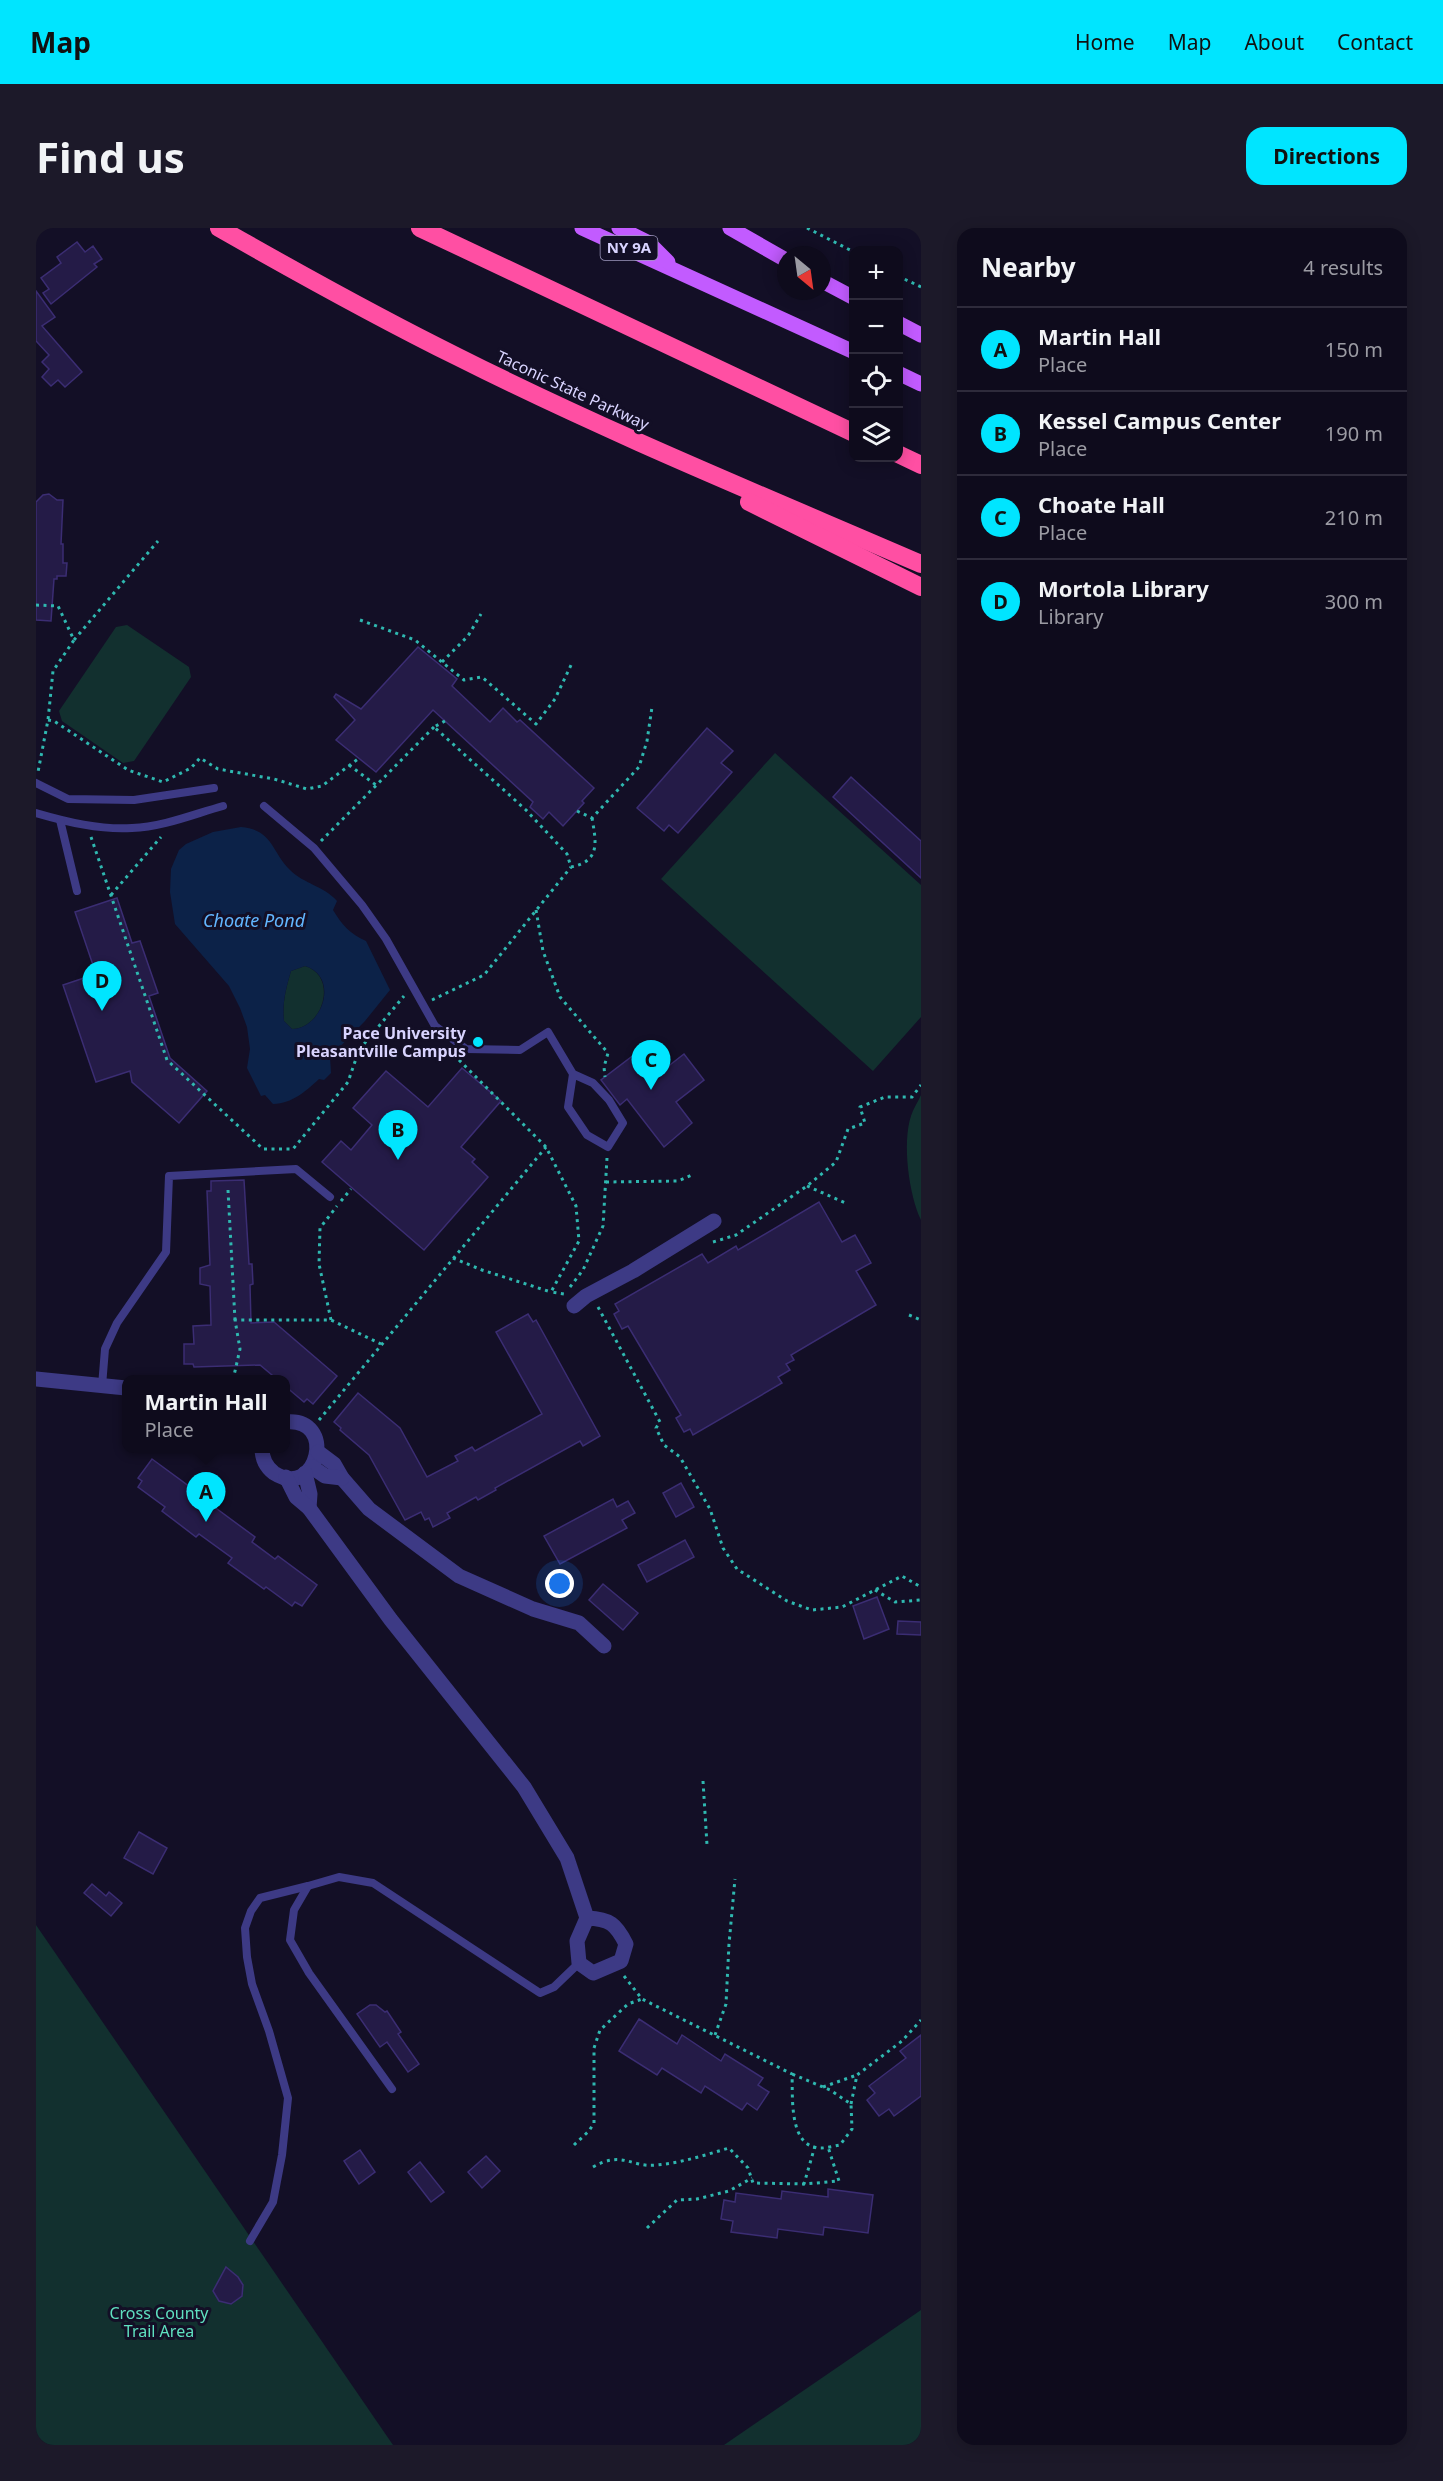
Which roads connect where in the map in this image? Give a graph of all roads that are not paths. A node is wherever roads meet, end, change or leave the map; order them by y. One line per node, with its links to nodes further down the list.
1 (219, 228): 17 (highway, Taconic State Parkway)
2 (420, 228): 15 (highway)
3 (582, 228): 7 (main road, NY 9A)
4 (619, 228): 7 (main road)
5 (730, 228): 6 (main road)
6 (777, 255)
7 (675, 268): 12 (main road, NY 9A)
8 (831, 286): 9 (main road)
9 (849, 295)
10 (903, 326): 11 (main road)
11 (921, 335)
12 (849, 350)
13 (903, 375): 14 (main road)
14 (921, 384)
15 (849, 431)
16 (903, 456): 18 (highway)
17 (673, 457): 19 (highway, Taconic State Parkway); 20 (highway)
18 (921, 465)
19 (921, 564)
20 (921, 587)
21 (39, 785): 22 (lane)
22 (214, 788)
23 (223, 806): 26 (lane)
24 (264, 806): 28 (lane)
25 (36, 813): 26 (lane)
26 (60, 820): 27 (lane)
27 (76, 891)
28 (573, 1074): 28 (lane)
29 (330, 1197): 33 (lane)
30 (714, 1221): 31 (street)
31 (577, 1302)
32 (36, 1379): 33 (street)
33 (102, 1386): 34 (street)
34 (122, 1388)
35 (290, 1422): 36 (street)
36 (318, 1452): 38 (street); 40 (street)
37 (263, 1453): 39 (street)
38 (308, 1470): 39 (street); 40 (street); 41 (street)
39 (286, 1478): 41 (street)
40 (342, 1478): 42 (street)
41 (309, 1508): 44 (street)
42 (604, 1646)
43 (308, 1886): 45 (lane); 46 (lane); 47 (lane)
44 (587, 1918): 45 (street); 45 (street)
45 (579, 1963)
46 (392, 2088)
47 (250, 2241)

